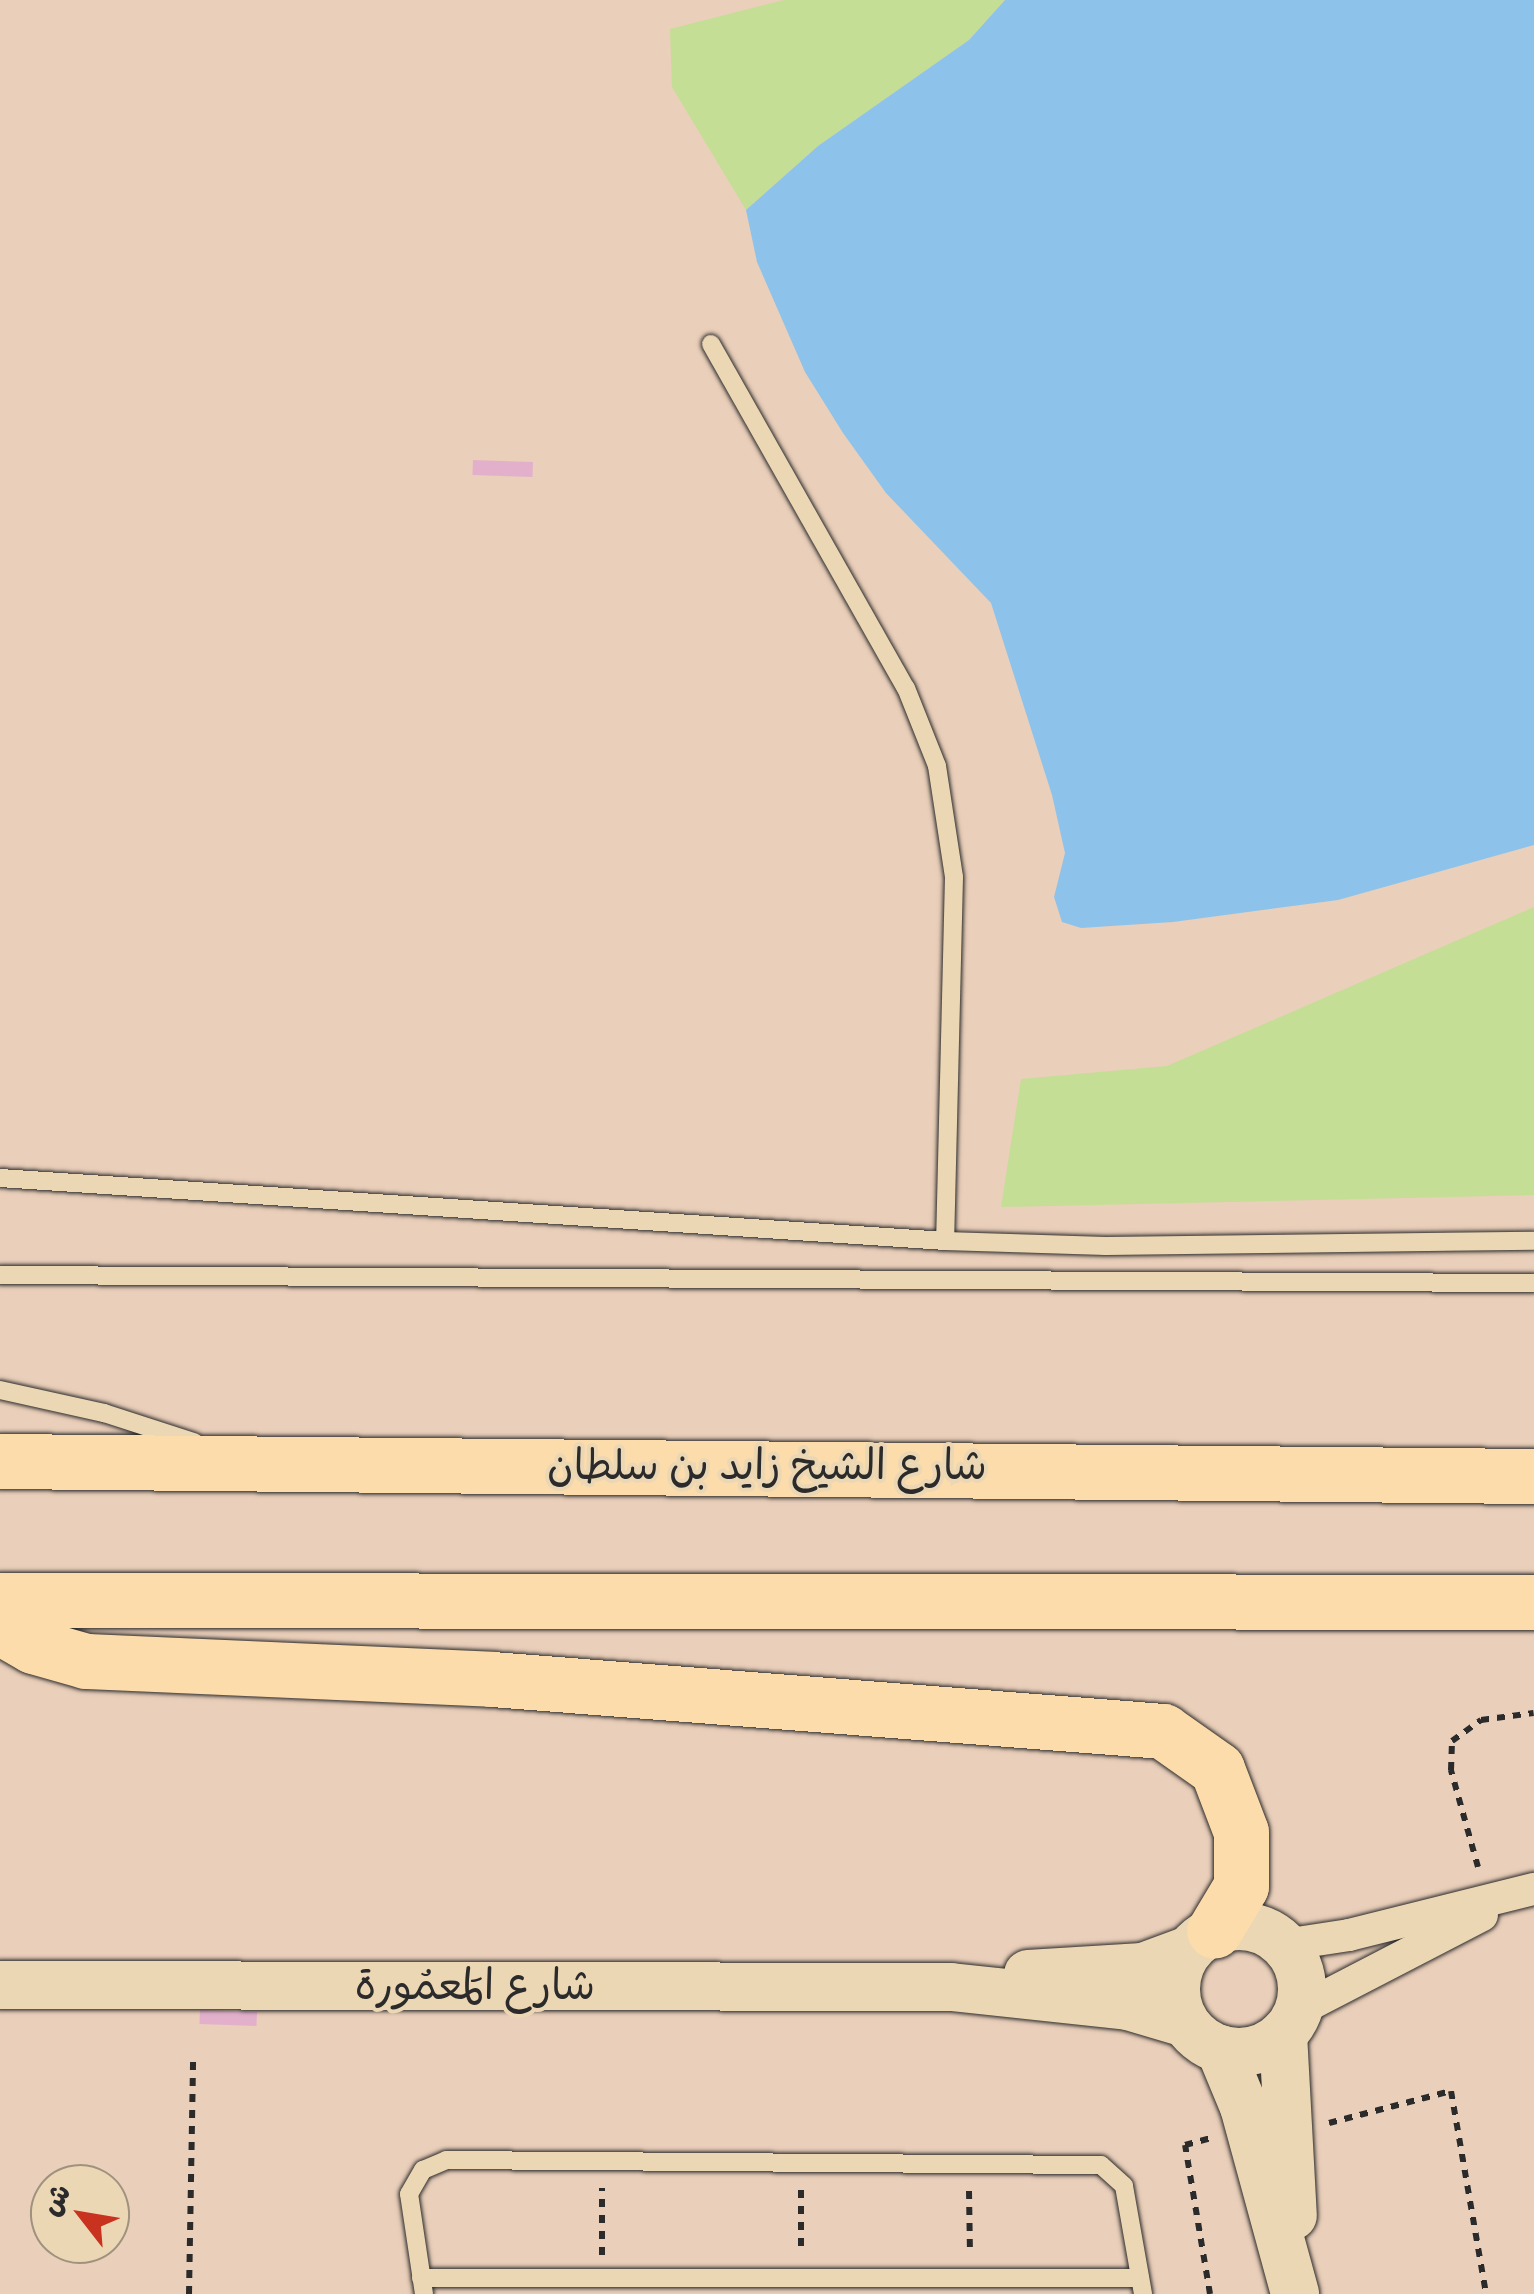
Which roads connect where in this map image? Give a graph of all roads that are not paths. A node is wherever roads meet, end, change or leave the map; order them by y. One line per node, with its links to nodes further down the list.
1 (711, 344): 3 (lane)
2 (0, 1178): 3 (lane)
3 (945, 1241): 4 (lane)
4 (1534, 1241)
5 (0, 1275): 6 (lane)
6 (1534, 1283)
7 (0, 1390): 9 (lane)
8 (0, 1461): 9 (highway, شارع الشيخ زايد بن سلطان)
9 (246, 1463): 10 (highway, شارع الشيخ زايد بن سلطان)
10 (1534, 1476)
11 (0, 1600): 12 (highway)
12 (1534, 1602)
13 (0, 1628): 16 (highway)
14 (1534, 1889): 15 (street)
15 (1488, 1902): 17 (street); 20 (street)
16 (1201, 1940): 17 (street); 19 (street, شارع المَعمُورة); 21 (street)
17 (1284, 1945): 20 (street)
18 (0, 1985): 19 (street, شارع المَعمُورة)
19 (951, 1987): 21 (street, شارع المَعمُورة)
20 (1291, 2022): 21 (street); 22 (street)
21 (1202, 2036): 22 (street)
22 (1292, 2276)
23 (423, 2286): 24 (lane); 24 (lane)
24 (1141, 2286)

